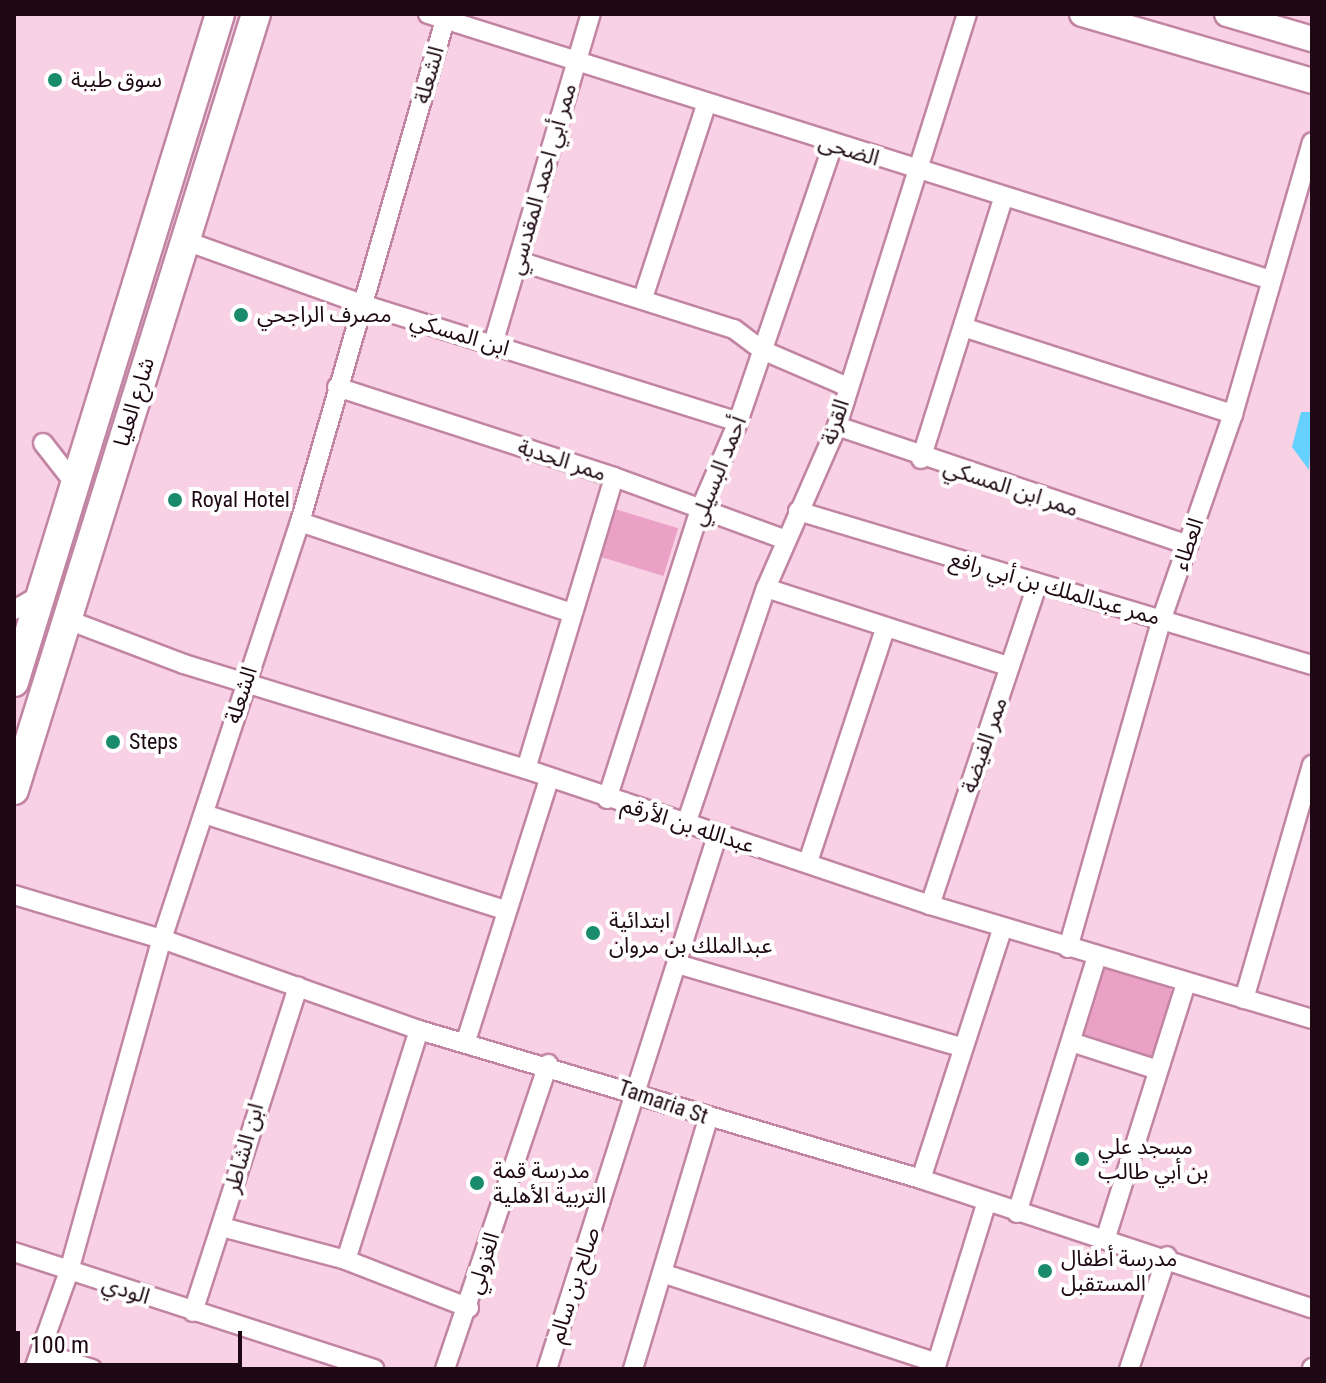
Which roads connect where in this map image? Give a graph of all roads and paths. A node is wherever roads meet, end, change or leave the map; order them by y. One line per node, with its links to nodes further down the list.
1 (220, 14): 32 (main road, شارع العليا)
2 (256, 14): 16 (main road, شارع العليا)
3 (591, 14): 9 (street, ممر أبي احمد المقدسي)
4 (967, 14): 14 (street, القرنة)
5 (1082, 14): 10 (street)
6 (1227, 14): 8 (street)
7 (436, 17): 9 (street, الضحى); 20 (street, الشعلة)
8 (1312, 39)
9 (575, 64): 11 (street, الضحى); 17 (street, ممر أبي احمد المقدسي)
10 (1312, 81)
11 (706, 105): 13 (street, الضحى); 19 (street)
12 (1312, 142): 18 (street, العطاء)
13 (833, 145): 14 (street, الضحى); 23 (street, أحمد البسيلي)
14 (916, 170): 15 (street, الضحى); 25 (street, القرنة)
15 (1003, 199): 18 (street, الضحى); 21 (street)
16 (183, 240): 20 (street, ابن المسكي); 44 (main road, شارع العليا)
17 (519, 261): 19 (street); 22 (street, ممر أبي احمد المقدسي)
18 (1271, 280): 26 (street, العطاء)
19 (643, 298): 23 (street)
20 (362, 304): 22 (street, ابن المسكي); 24 (street, الشعلة)
21 (963, 327): 26 (street); 30 (street)
22 (493, 344): 27 (street, ابن المسكي)
23 (762, 350): 25 (street); 27 (street, أحمد البسيلي)
24 (337, 387): 31 (street, ممر الحدبة); 35 (street, الشعلة)
25 (848, 387): 28 (street, القرنة)
26 (1233, 414): 37 (street, العطاء)
27 (738, 422): 34 (street, أحمد البسيلي)
28 (837, 426): 30 (street, ممر ابن المسكي); 33 (street, القرنة)
29 (43, 443): 32 (street)
30 (921, 459): 37 (street, ممر ابن المسكي)
31 (614, 477): 34 (street, ممر الحدبة); 42 (street)
32 (75, 484): 40 (main road, شارع العليا)
33 (798, 511): 36 (street, القرنة); 38 (street, ممر عبدالملك بن أبي رافع)
34 (699, 512): 36 (street, ممر الحدبة); 55 (street, أحمد البسيلي)
35 (300, 522): 42 (street); 49 (street, الشعلة)
36 (786, 540): 39 (street, القرنة)
37 (1188, 545): 43 (street, العطاء)
38 (1037, 586): 43 (street, ممر عبدالملك بن أبي رافع); 48 (street, ممر الفيضة)
39 (766, 588): 45 (street); 57 (street, القرنة)
40 (41, 593): 41 (street); 46 (main road, شارع العليا)
41 (14, 610)
42 (569, 612): 52 (street)
43 (1162, 618): 47 (street, ممر عبدالملك بن أبي رافع); 65 (street, العطاء)
44 (68, 620): 49 (street, عبدالله بن الأرقم); 54 (main road, شارع العليا)
45 (885, 629): 48 (street); 59 (street)
46 (20, 640): 50 (main road, شارع العليا)
47 (1312, 665)
48 (1010, 667): 61 (street, ممر الفيضة)
49 (244, 681): 52 (street, عبدالله بن الأرقم); 56 (street, الشعلة)
50 (14, 682)
51 (1312, 765): 70 (street)
52 (526, 769): 53 (street, عبدالله بن الأرقم)
53 (549, 779): 55 (street, عبدالله بن الأرقم); 62 (street)
54 (14, 790)
55 (607, 799): 57 (street, عبدالله بن الأرقم)
56 (204, 814): 62 (street); 64 (street, الشعلة)
57 (686, 824): 58 (street, عبدالله بن الأرقم)
58 (717, 836): 59 (street, عبدالله بن الأرقم); 67 (street, صالح بن سالم)
59 (808, 862): 61 (street, عبدالله بن الأرقم)
60 (14, 895): 64 (street, Tamaria St)
61 (930, 905): 63 (street, عبدالله بن الأرقم)
62 (505, 910): 73 (street)
63 (1003, 927): 65 (street, عبدالله بن الأرقم); 75 (street)
64 (162, 939): 69 (street, Tamaria St); 88 (street, الشعلة)
65 (1068, 948): 66 (street, عبدالله بن الأرقم)
66 (1097, 956): 68 (street, عبدالله بن الأرقم); 74 (street)
67 (677, 964): 75 (street); 78 (street, صالح بن سالم)
68 (1186, 983): 70 (street, عبدالله بن الأرقم); 77 (street)
69 (298, 986): 72 (street, Tamaria St); 83 (street, ابن الشاطر)
70 (1244, 999): 71 (street, عبدالله بن الأرقم)
71 (1312, 1019)
72 (419, 1030): 73 (street, Tamaria St); 87 (street)
73 (466, 1041): 76 (street, Tamaria St)
74 (1071, 1042): 77 (street); 82 (street)
75 (960, 1047): 80 (street)
76 (548, 1064): 78 (street, Tamaria St); 91 (street, الغزولي)
77 (1158, 1070): 84 (street)
78 (635, 1091): 79 (street, Tamaria St); 98 (street, صالح بن سالم)
79 (708, 1119): 80 (street, Tamaria St); 89 (street)
80 (921, 1179): 81 (street, Tamaria St)
81 (986, 1204): 82 (street, Tamaria St); 94 (street)
82 (1017, 1213): 84 (street, Tamaria St)
83 (222, 1227): 87 (street); 92 (street, ابن الشاطر)
84 (1106, 1237): 86 (street, Tamaria St)
85 (14, 1252): 88 (street, الودي)
86 (1167, 1256): 90 (street, Tamaria St); 100 (street)
87 (346, 1260): 91 (street)
88 (69, 1271): 92 (street, الودي); 93 (street, الشعلة)
89 (662, 1273): 94 (street); 99 (street)
90 (1312, 1307)
91 (469, 1308): 97 (street, الغزولي)
92 (193, 1312): 96 (street, الودي)
93 (37, 1361): 95 (street)
94 (936, 1366)
95 (92, 1369)
96 (375, 1369)
97 (445, 1369)
98 (547, 1369)
99 (633, 1369)
100 (1129, 1369)

